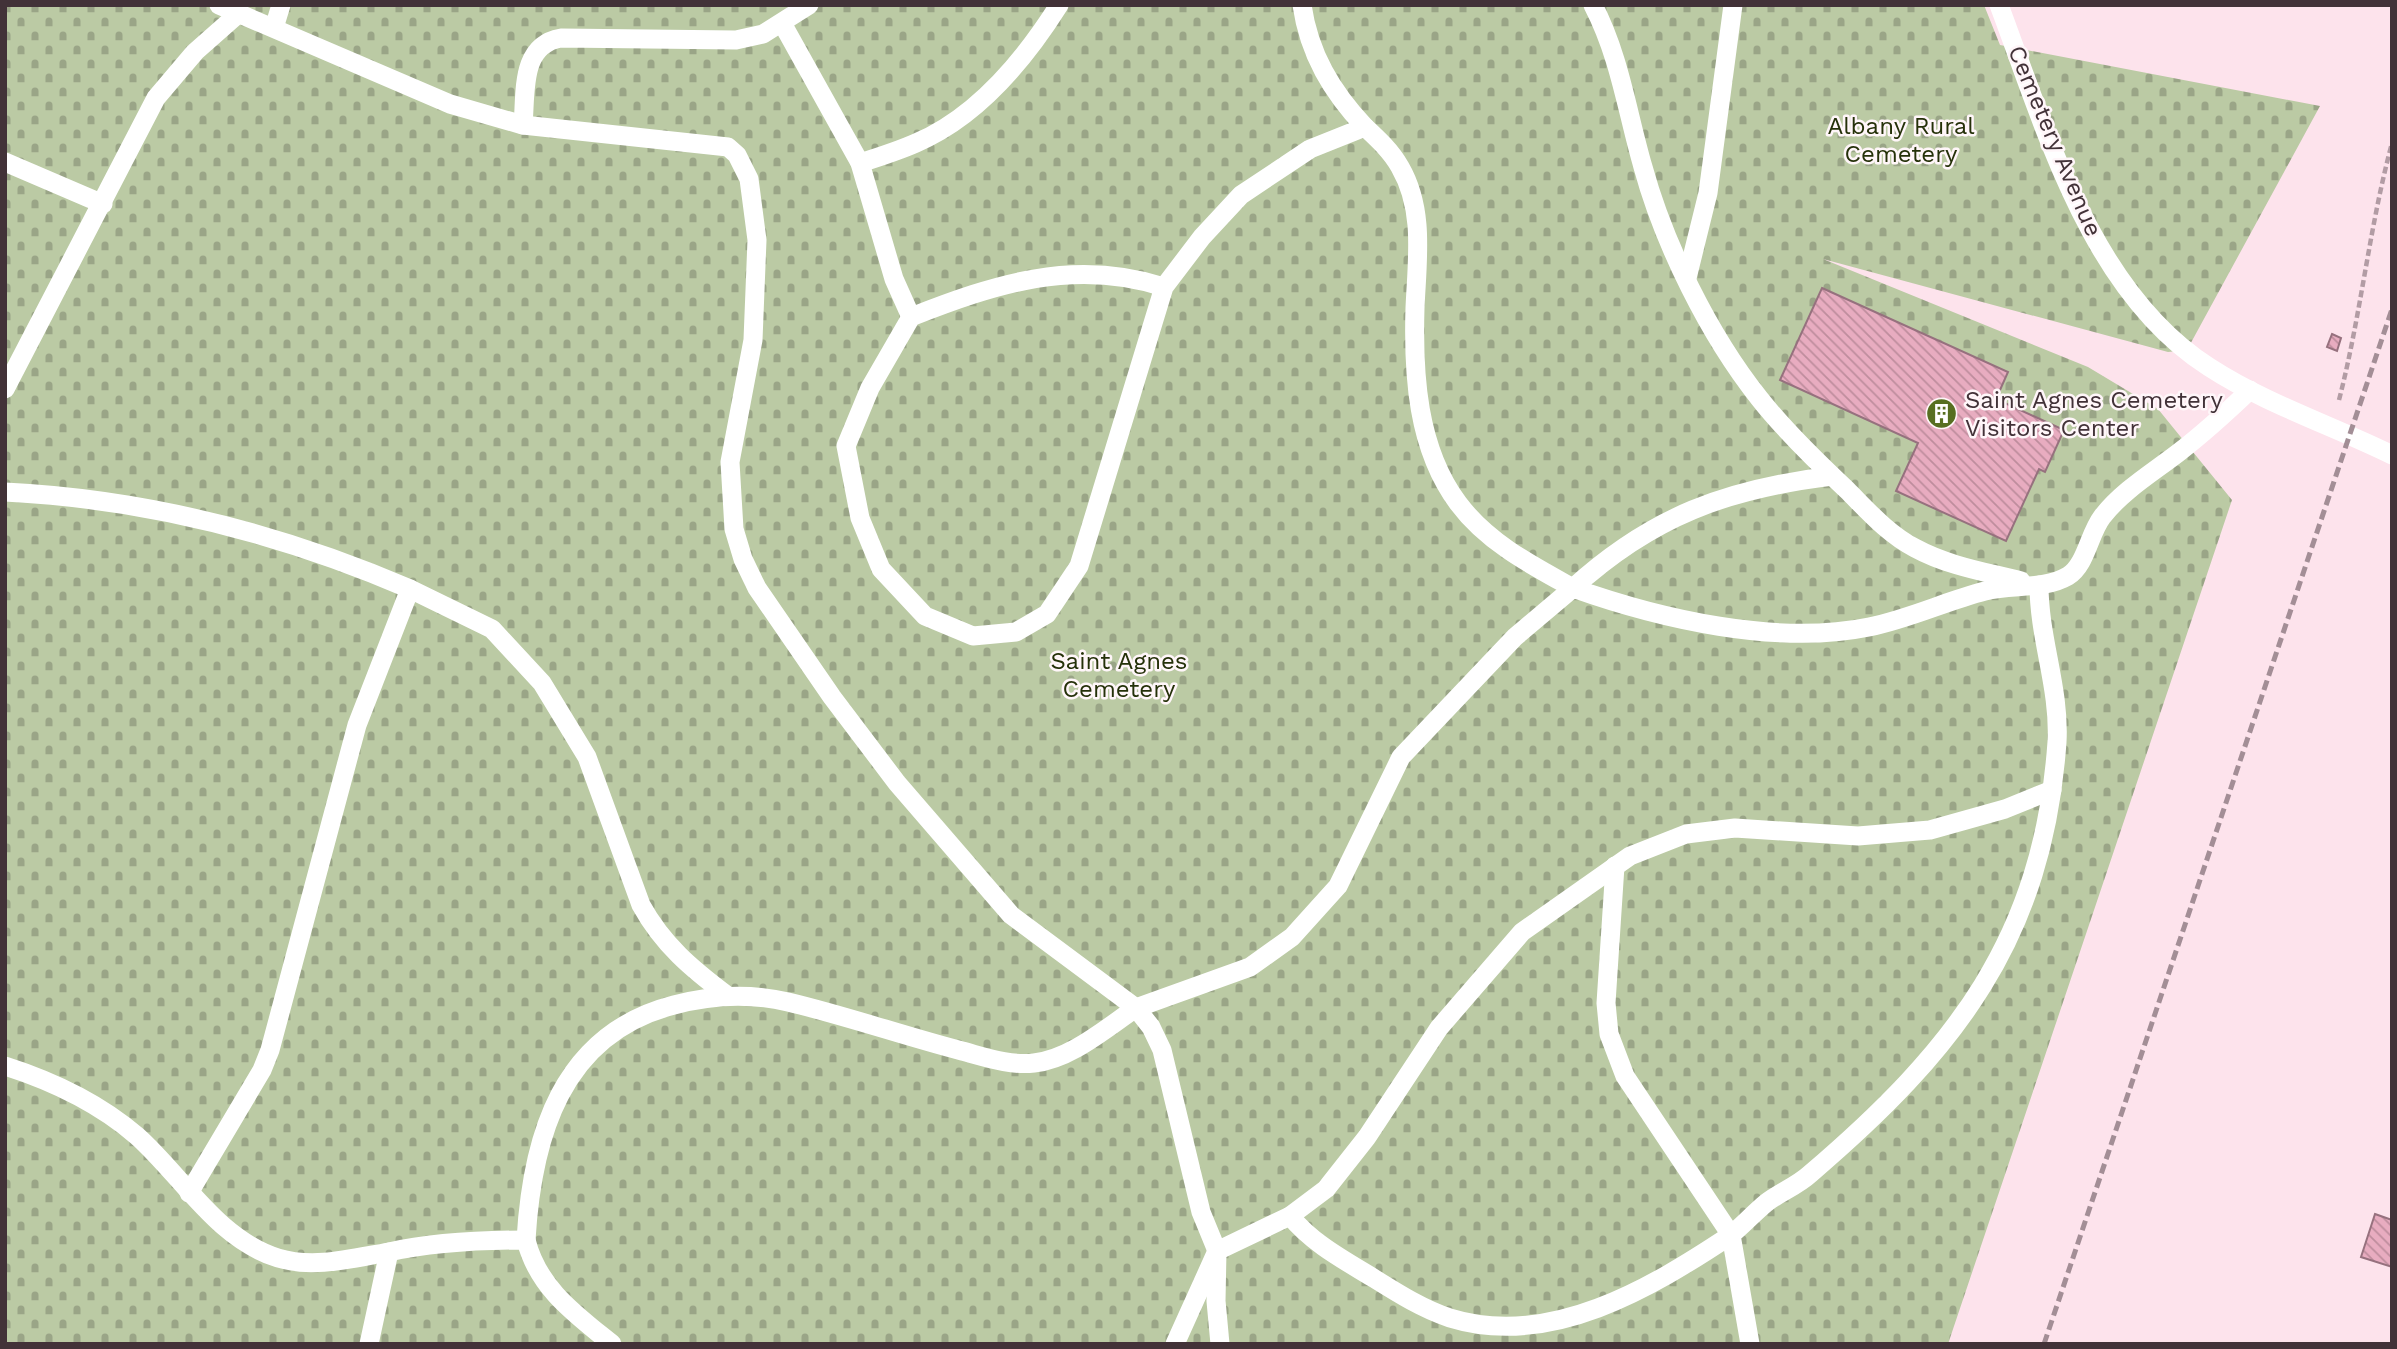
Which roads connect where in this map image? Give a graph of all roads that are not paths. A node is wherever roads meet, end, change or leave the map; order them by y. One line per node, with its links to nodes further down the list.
1 (219, 5): 9 (lane)
2 (281, 5): 11 (lane)
3 (809, 5): 10 (lane)
4 (1059, 5): 15 (lane)
5 (1303, 5): 13 (lane)
6 (1593, 5): 17 (lane)
7 (1733, 5): 17 (lane)
8 (1998, 5): 21 (lane, Cemetery Avenue)
9 (238, 14): 11 (lane); 16 (lane)
10 (782, 23): 12 (lane); 15 (lane)
11 (274, 27): 12 (lane)
12 (523, 125): 31 (lane)
13 (1364, 127): 18 (lane); 26 (lane)
14 (5, 162): 16 (lane)
15 (860, 163): 19 (lane)
16 (103, 204): 20 (lane)
17 (1687, 278): 23 (lane)
18 (1164, 287): 19 (lane); 19 (lane)
19 (911, 317)
20 (5, 388)
21 (2250, 390): 22 (lane, Cemetery Avenue); 25 (lane)
22 (2392, 454)
23 (1832, 476): 25 (lane); 26 (lane)
24 (5, 492): 27 (lane)
25 (2039, 585): 26 (lane); 28 (lane)
26 (1573, 588): 31 (lane)
27 (410, 589): 30 (lane); 33 (lane)
28 (2052, 790): 29 (lane); 35 (lane)
29 (1615, 866): 34 (lane); 35 (lane)
30 (729, 996): 31 (lane); 36 (lane)
31 (1136, 1008): 37 (lane)
32 (5, 1066): 33 (lane)
33 (190, 1193): 38 (lane)
34 (1290, 1216): 35 (lane); 37 (lane)
35 (1731, 1235): 43 (lane)
36 (526, 1240): 38 (lane); 40 (lane)
37 (1217, 1251): 41 (lane); 42 (lane)
38 (389, 1252): 39 (lane)
39 (369, 1344)
40 (612, 1344)
41 (1175, 1344)
42 (1220, 1344)
43 (1750, 1344)

